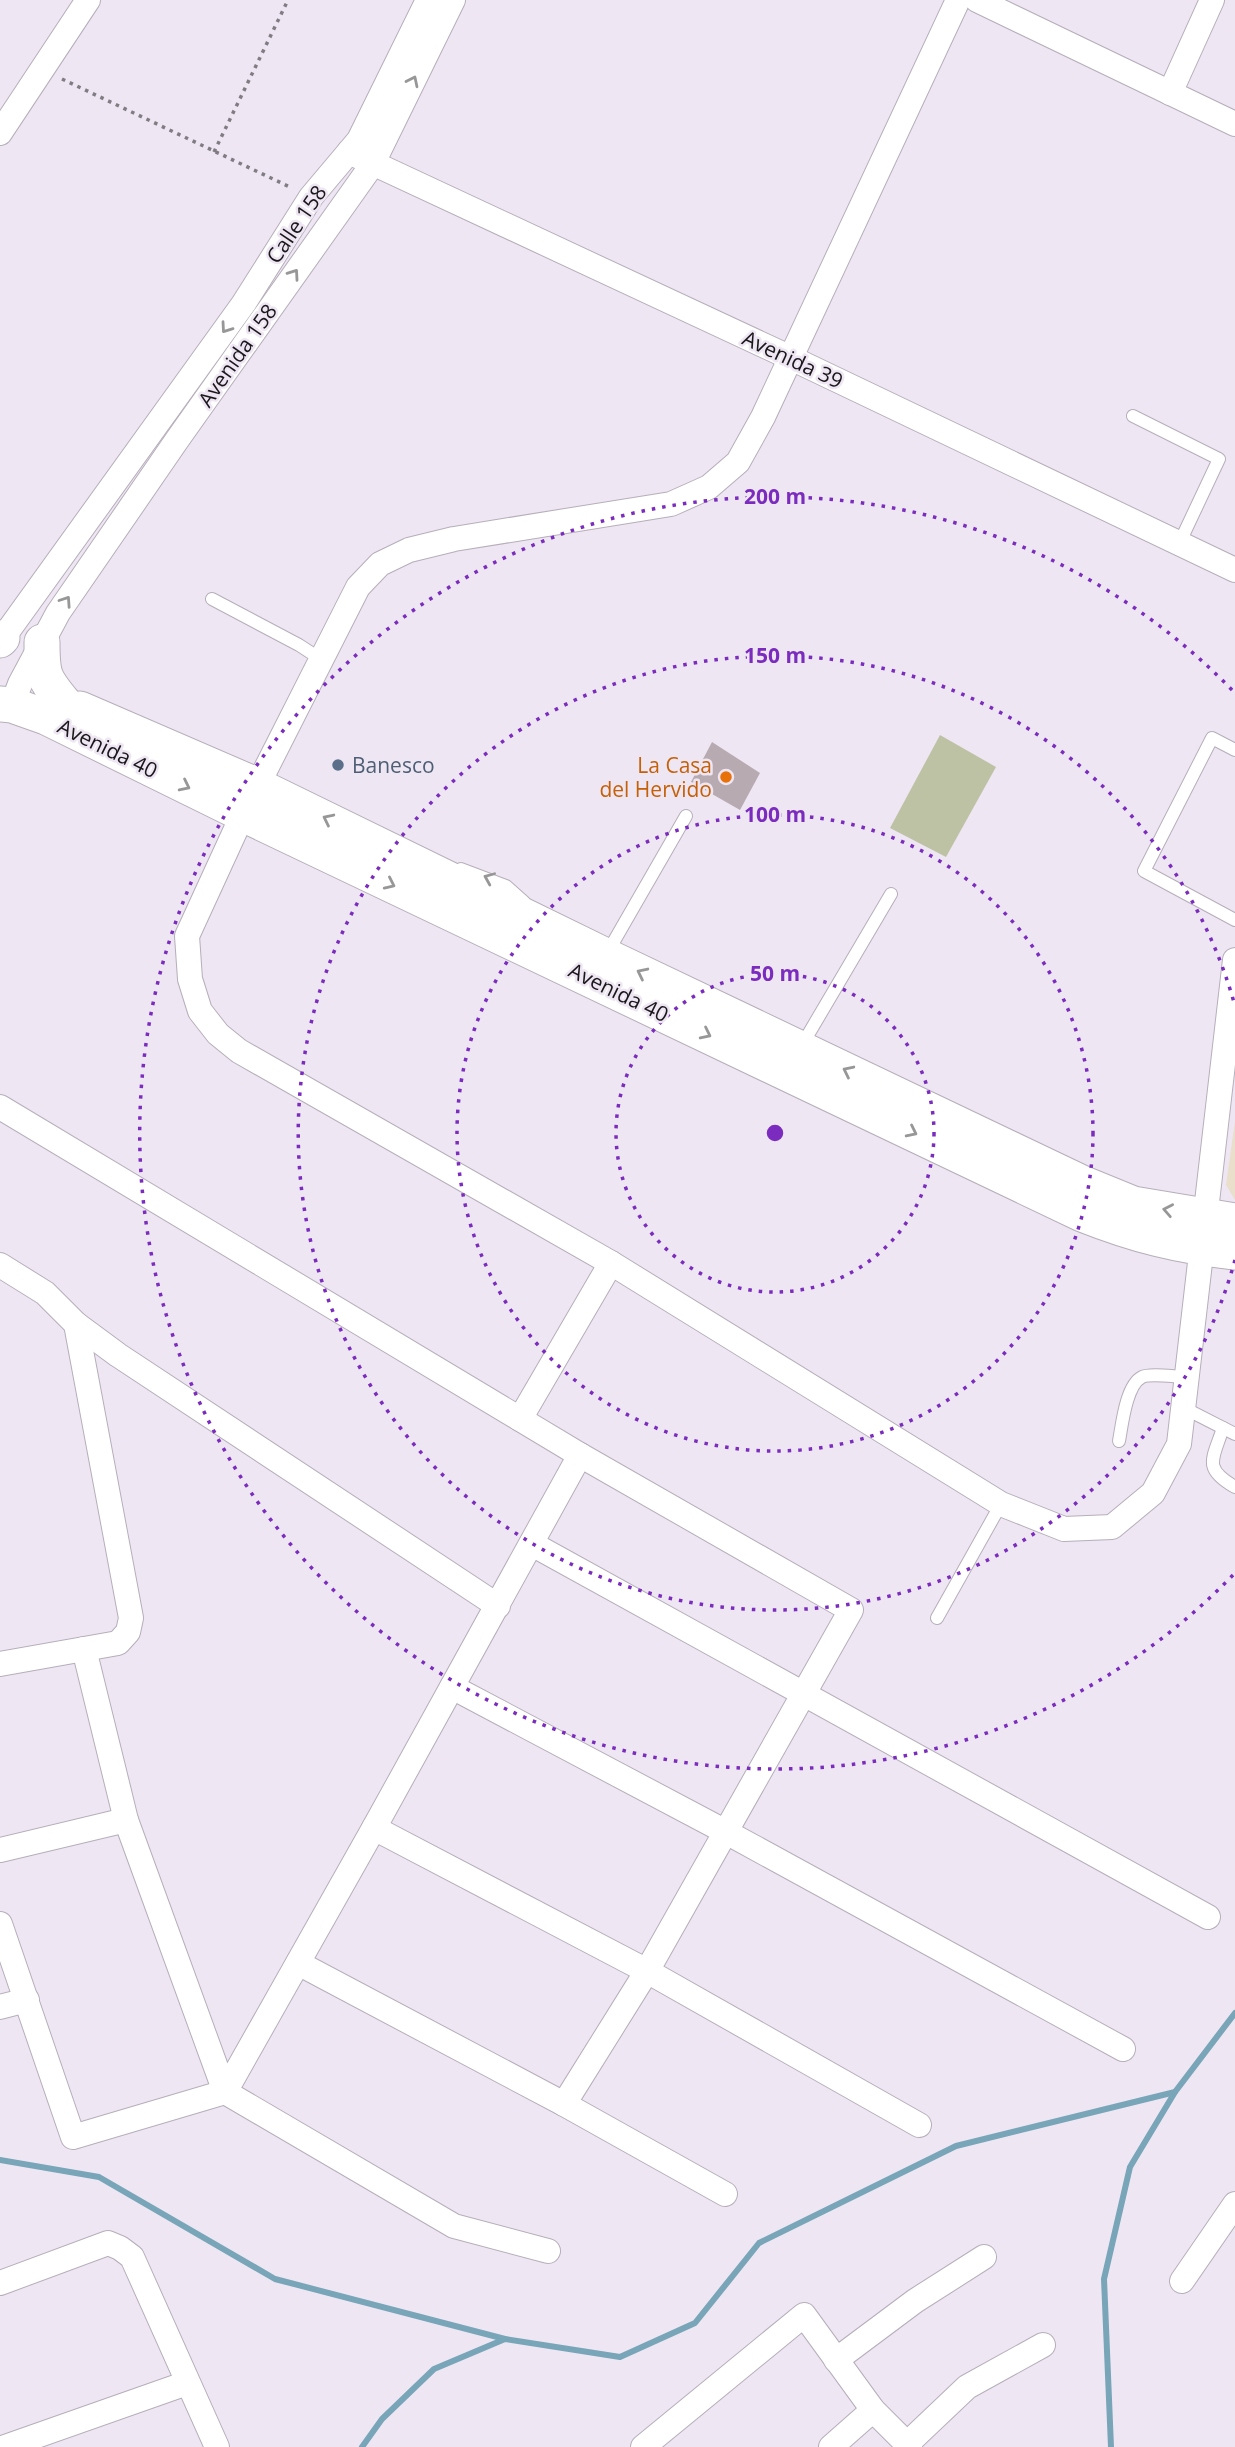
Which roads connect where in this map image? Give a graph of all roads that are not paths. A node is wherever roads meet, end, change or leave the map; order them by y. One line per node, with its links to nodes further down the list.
1 (88, 0): 9 (street)
2 (958, 0): 14 (street)
3 (977, 0): 6 (street)
4 (1212, 0): 7 (street)
5 (439, 3): 10 (street, Calle 158); 11 (street, Avenida 158, one-way to 5)
6 (1018, 9): 7 (street)
7 (1170, 93): 8 (street)
8 (1235, 124)
9 (0, 133)
10 (349, 152): 11 (street, Avenida 39); 12 (street, Calle 158)
11 (372, 165): 13 (street, Avenida 158, one-way to 11); 14 (street, Avenida 39)
12 (244, 303): 13 (street); 15 (street, Calle 158, one-way to 15)
13 (265, 315): 15 (street, Avenida 158)
14 (791, 358): 20 (street, Avenida 39); 25 (street)
15 (210, 372): 17 (street, Calle 158)
16 (1133, 416): 20 (lane)
17 (166, 434): 18 (street, Calle 158); 19 (street)
18 (88, 520): 19 (street); 23 (street, Calle 158)
19 (112, 534): 24 (street, one-way to 19)
20 (1179, 544): 21 (street, Avenida 39)
21 (1235, 570)
22 (212, 599): 25 (lane)
23 (1, 640)
24 (42, 642): 26 (street); 27 (street)
25 (322, 660): 29 (street)
26 (8, 693): 27 (street, Avenida 40); 29 (street, Avenida 40, one-way to 29)
27 (64, 703): 29 (street, Avenida 40)
28 (1235, 750): 32 (lane)
29 (251, 800): 33 (street, Avenida 40, one-way to 29); 38 (street, Avenida 40, one-way to 38); 39 (street)
30 (686, 816): 33 (lane)
31 (891, 894): 35 (lane)
32 (1235, 920)
33 (606, 956): 35 (street, Avenida 40, one-way to 33)
34 (1235, 960): 36 (street)
35 (800, 1049): 38 (street, Avenida 40, one-way to 35)
36 (1229, 1064): 38 (street)
37 (0, 1107): 44 (street)
38 (1220, 1235): 42 (street)
39 (611, 1263): 44 (street); 50 (street)
40 (0, 1265): 41 (street)
41 (76, 1324): 52 (street); 54 (street)
42 (1187, 1377): 43 (street); 47 (lane)
43 (1184, 1408): 45 (lane); 50 (street)
44 (520, 1419): 48 (street)
45 (1223, 1428): 46 (lane); 49 (lane)
46 (1235, 1434)
47 (1119, 1441)
48 (580, 1455): 51 (street); 57 (street)
49 (1235, 1487)
50 (1002, 1504): 53 (lane)
51 (531, 1544): 52 (street); 57 (street)
52 (498, 1606): 56 (street)
53 (937, 1618)
54 (83, 1649): 55 (street); 58 (street)
55 (0, 1664)
56 (452, 1687): 59 (street); 60 (street)
57 (804, 1695): 60 (street); 62 (street)
58 (125, 1820): 61 (street); 69 (street)
59 (374, 1828): 64 (street); 65 (street)
60 (726, 1832): 65 (street); 68 (street)
61 (0, 1850)
62 (1208, 1917)
63 (0, 1924): 66 (street)
64 (298, 1963): 69 (street); 70 (street)
65 (648, 1971): 70 (street); 71 (street)
66 (27, 2000): 67 (street); 69 (street)
67 (0, 2007)
68 (1123, 2049)
69 (225, 2092): 74 (street)
70 (564, 2104): 72 (street)
71 (919, 2125)
72 (725, 2194)
73 (1235, 2204): 76 (street)
74 (548, 2250)
75 (984, 2257): 79 (street)
76 (1182, 2281)
77 (0, 2283): 80 (street)
78 (1043, 2345): 82 (street)
79 (836, 2360): 81 (street); 85 (street)
80 (187, 2383): 83 (street); 84 (street)
81 (873, 2410): 82 (street); 86 (street)
82 (908, 2445)
83 (5, 2447)
84 (217, 2447)
85 (643, 2447)
86 (831, 2447)

